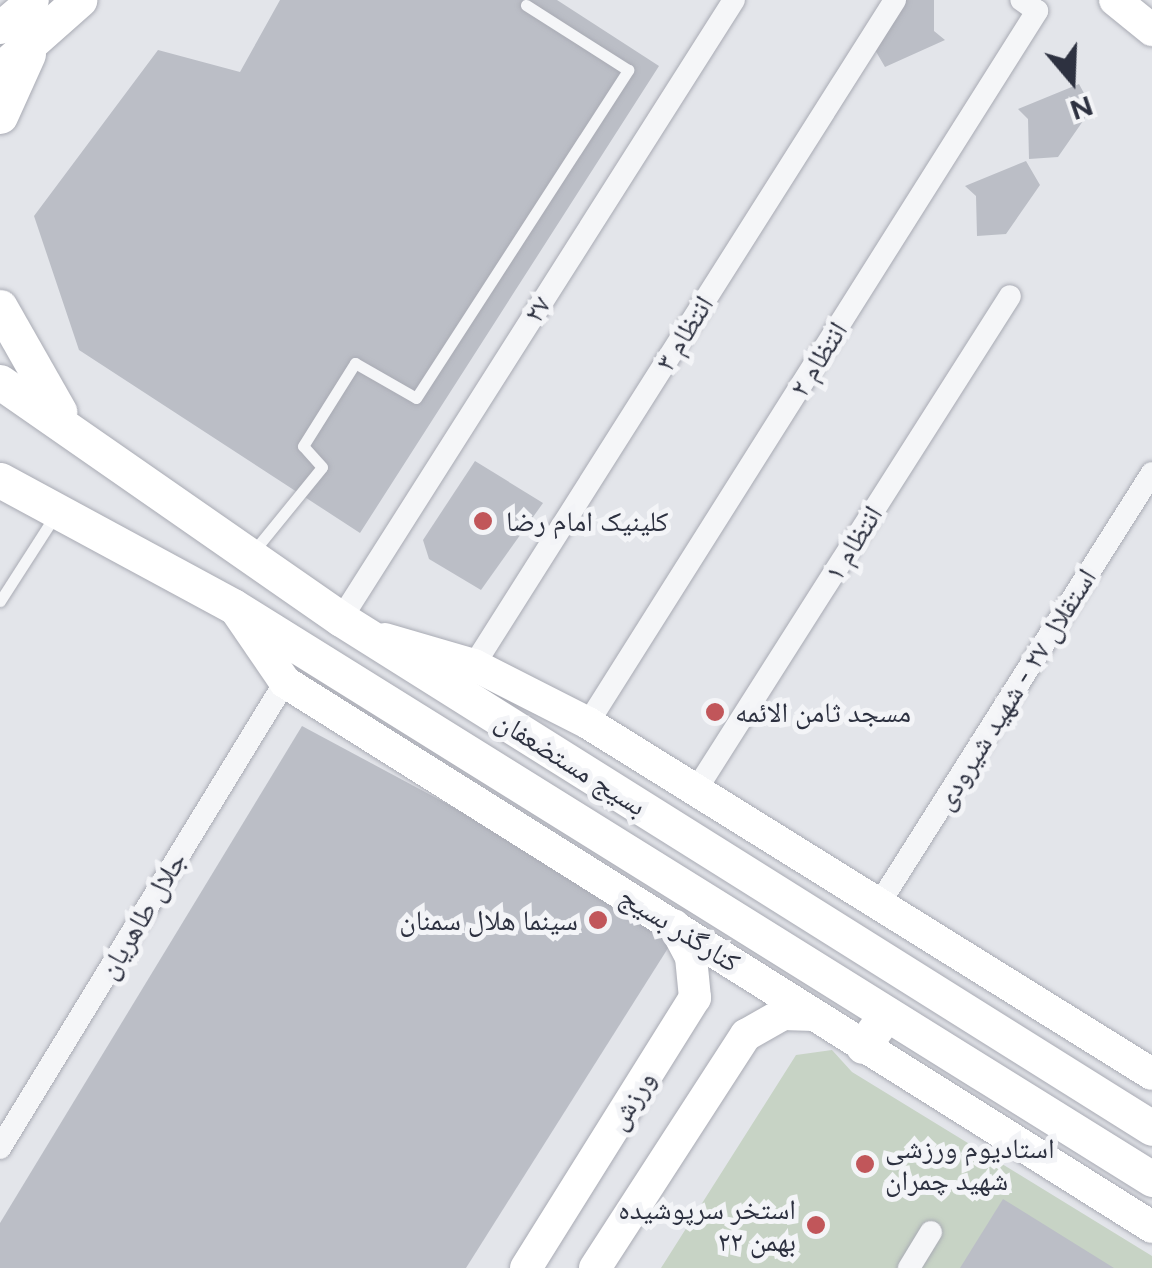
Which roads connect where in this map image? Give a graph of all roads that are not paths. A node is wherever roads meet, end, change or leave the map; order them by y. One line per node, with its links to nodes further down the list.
1 (32, 0): 8 (main road)
2 (79, 0): 10 (main road)
3 (734, 0): 23 (street, ۲۷)
4 (895, 0): 24 (street, انتظام ۳)
5 (1021, 0): 26 (street, انتظام ۲)
6 (1116, 0): 9 (main road)
7 (526, 5): 20 (lane)
8 (0, 28)
9 (1152, 30)
10 (38, 37): 11 (main road); 12 (main road)
11 (0, 70)
12 (0, 116)
13 (1010, 296): 27 (street, انتظام ۱)
14 (0, 307): 16 (main road)
15 (0, 382): 16 (main road, بسیج مستضعفان)
16 (84, 437): 20 (main road, بسیج مستضعفان)
17 (1152, 474): 28 (street, استقلال ۲۷ - شهید شیرودی)
18 (0, 480): 19 (main road, بسیج مستضعفان)
19 (57, 512): 21 (lane); 22 (main road, بسیج مستضعفان)
20 (250, 554): 23 (main road, بسیج مستضعفان)
21 (0, 601)
22 (233, 606): 25 (main road, کنارگذر بسیج); 30 (main road, بسیج مستضعفان)
23 (341, 618): 24 (main road); 34 (main road, بسیج مستضعفان)
24 (474, 665): 26 (main road)
25 (285, 682): 29 (main road, کنارگذر بسیج); 35 (street, جلال طاهریان)
26 (588, 723): 27 (main road)
27 (696, 790): 28 (main road)
28 (878, 904): 33 (main road)
29 (674, 925): 31 (main road, کنارگذر بسیج); 39 (main road, ورزش)
30 (886, 1014): 32 (main road); 36 (main road, بسیج مستضعفان)
31 (814, 1015): 32 (main road, کنارگذر بسیج); 40 (main road)
32 (863, 1046): 37 (main road, کنارگذر بسیج)
33 (1152, 1074)
34 (1152, 1128)
35 (0, 1148)
36 (1152, 1179)
37 (1152, 1227)
38 (931, 1232): 41 (street)
39 (526, 1268)
40 (595, 1268)
41 (909, 1268)

